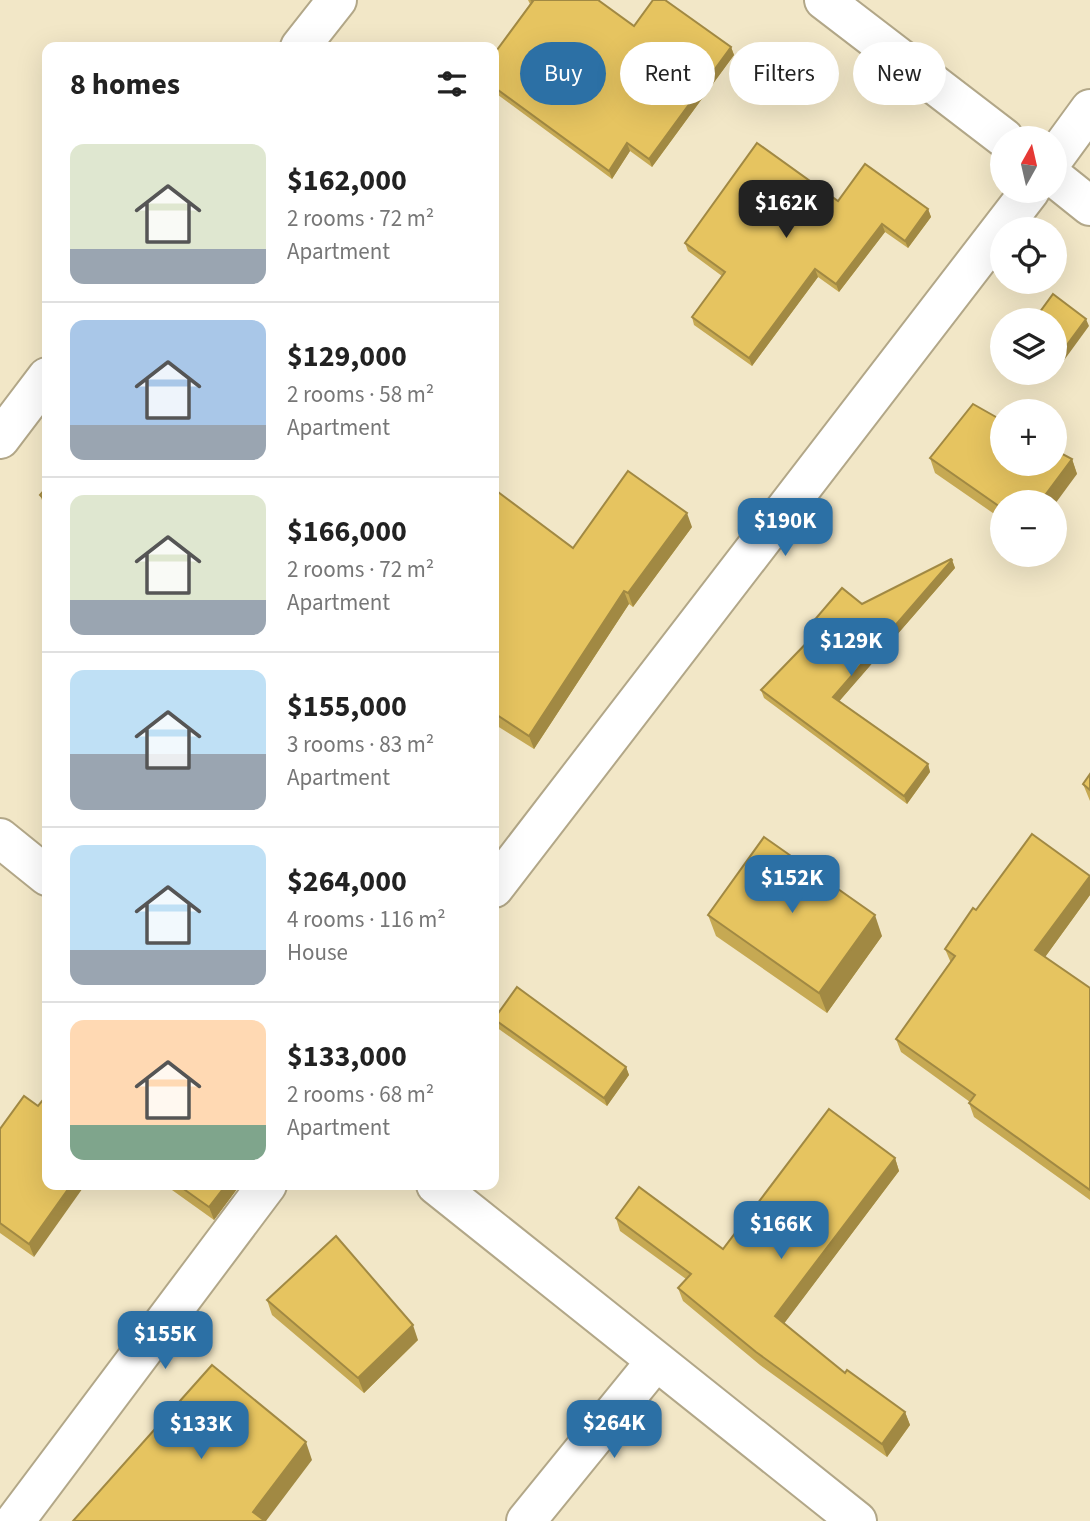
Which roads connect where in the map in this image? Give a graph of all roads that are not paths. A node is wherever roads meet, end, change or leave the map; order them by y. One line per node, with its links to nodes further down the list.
1 (337, 0): 3 (street)
2 (824, 0): 5 (street)
3 (304, 42)
4 (1090, 109): 6 (street)
5 (990, 127)
6 (1068, 140)
7 (1068, 188): 9 (street)
8 (1021, 203): 14 (street)
9 (1090, 206)
10 (42, 384): 11 (street)
11 (0, 439)
12 (0, 838): 13 (street)
13 (42, 872)
14 (499, 881)
15 (263, 1190): 18 (street)
16 (442, 1190): 17 (street)
17 (656, 1361): 19 (street); 20 (street)
18 (15, 1521)
19 (526, 1521)
20 (858, 1521)

